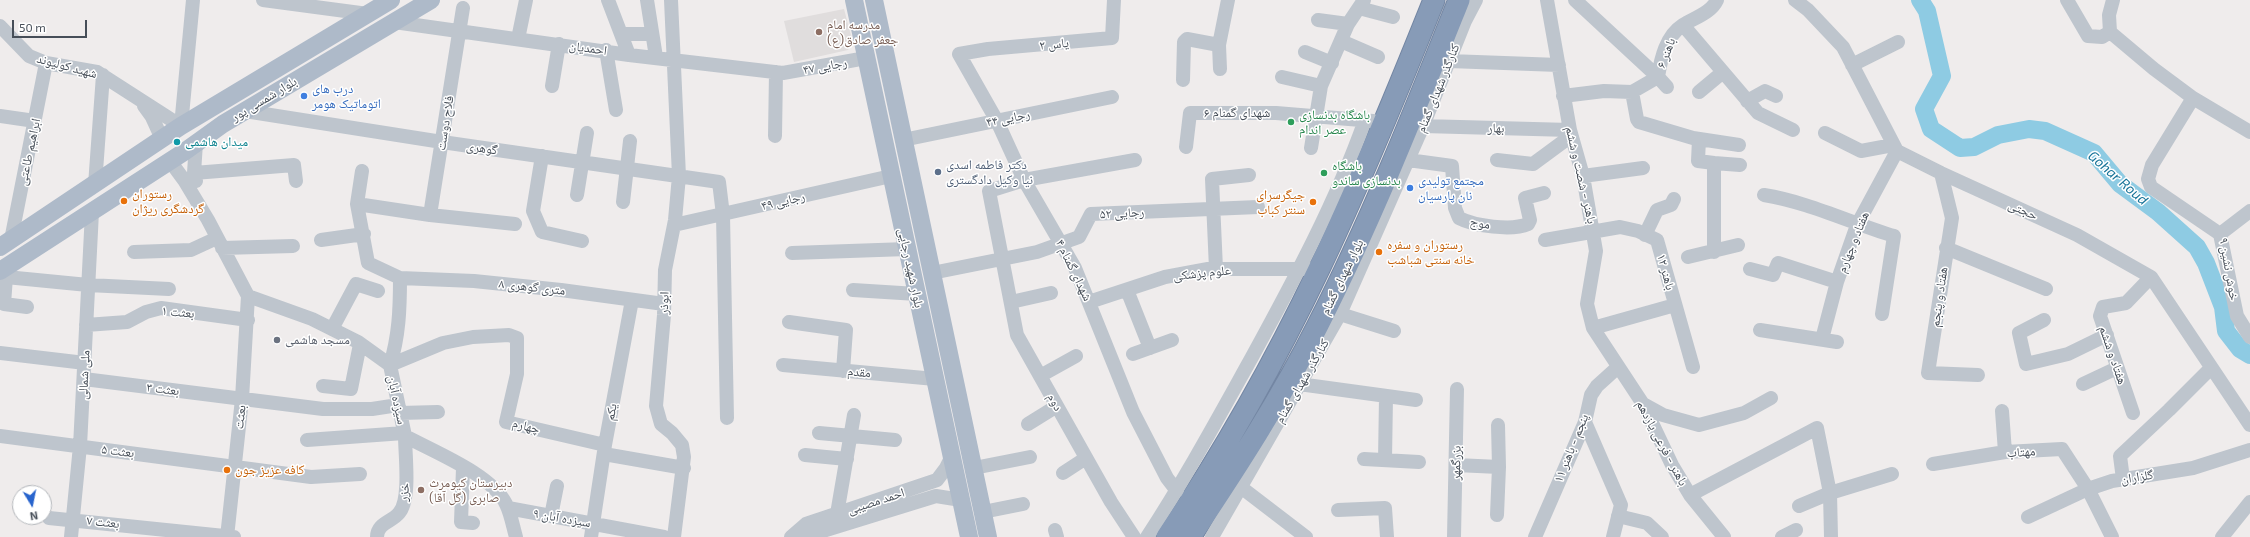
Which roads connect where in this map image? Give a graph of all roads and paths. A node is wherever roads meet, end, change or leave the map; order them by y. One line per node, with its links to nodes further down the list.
1 (193, 0): 81 (street)
2 (263, 0): 23 (street)
3 (391, 0): 26 (main road, بلوار شمسی پور)
4 (431, 0): 30 (main road, بلوار شمسی پور)
5 (526, 0): 38 (street)
6 (608, 0): 36 (street)
7 (647, 0): 37 (street)
8 (671, 0): 50 (street, ابوذر)
9 (854, 0): 49 (main road, بلوار شهید رجایی)
10 (874, 0): 91 (main road, بلوار شهید رجایی)
11 (1114, 0): 45 (street, یاس ۲)
12 (1228, 0): 42 (street)
13 (1434, 0): 80 (highway, بلوار شهدای گمنام)
14 (1459, 0): 65 (highway, بلوار شهدای گمنام)
15 (1463, 0): 29 (street)
16 (1476, 0): 29 (street, کنارگذر شهدای گمنام)
17 (1547, 0): 54 (street, باهنر - شصت و ششم)
18 (1575, 0): 62 (street)
19 (1717, 0): 32 (street, باهنر ۶)
20 (1795, 0): 55 (street)
21 (2067, 0): 35 (street)
22 (2113, 0): 35 (street)
23 (309, 4): 26 (street)
24 (1362, 4): 27 (street); 31 (street)
25 (463, 8): 34 (street, فلاح دوست)
26 (368, 14): 81 (main road, بلوار شمسی پور)
27 (1393, 18)
28 (1318, 20): 31 (street)
29 (1464, 21): 51 (street, کنارگذر شهدای گمنام)
30 (394, 22): 34 (street, احمدیان); 75 (main road, بلوار شمسی پور)
31 (1348, 24): 39 (street)
32 (1683, 25): 57 (street); 62 (street, باهنر ۶)
33 (0, 26): 52 (street, شهید کولیوند)
34 (458, 31): 38 (street, احمدیان); 93 (street, فلاح دوست)
35 (2110, 32): 71 (street)
36 (621, 34): 37 (street); 46 (street)
37 (652, 34): 47 (street)
38 (518, 39): 41 (street, احمدیان)
39 (1341, 42): 48 (street); 53 (street)
40 (1898, 42): 55 (street)
41 (559, 44): 43 (street, احمدیان); 63 (street)
42 (1219, 45): 56 (street); 61 (street)
43 (606, 50): 46 (street, احمدیان); 74 (street)
44 (1305, 52): 53 (street)
45 (959, 54): 79 (street, شهدای گمنام ۴)
46 (629, 55): 47 (street, احمدیان)
47 (656, 57): 50 (street, احمدیان)
48 (1378, 57)
49 (866, 58): 58 (street, رجایی ۴۷); 115 (main road, بلوار شهید رجایی)
50 (674, 60): 58 (street, احمدیان); 114 (street, ابوذر)
51 (1449, 61): 54 (street); 65 (street, کنارگذر شهدای گمنام)
52 (46, 62): 59 (street, شهید کولیوند); 78 (street, ابراهیم طاعتی)
53 (1332, 63): 64 (street)
54 (1559, 65): 68 (street, باهنر - شصت و ششم)
55 (1852, 65): 98 (street)
56 (1220, 69)
57 (1723, 72): 67 (street); 73 (street)
58 (780, 73): 88 (street)
59 (103, 75): 72 (street, شهید کولیوند); 120 (street)
60 (1282, 77): 64 (street)
61 (1183, 80)
62 (1662, 82): 66 (street, باهنر ۶)
63 (552, 86)
64 (1321, 86): 77 (street)
65 (1431, 88): 82 (street, کنارگذر شهدای گمنام); 240 (highway, بلوار شهدای گمنام)
66 (1632, 92): 68 (street); 89 (street)
67 (1699, 92)
68 (1563, 96): 86 (street, باهنر - شصت و ششم)
69 (1776, 96): 73 (street)
70 (1112, 97): 79 (street, رجایی ۴۴)
71 (2193, 98): 84 (street); 139 (street)
72 (139, 99): 81 (street, شهید کولیوند); 90 (street, شهید کولیوند)
73 (1747, 101): 83 (street)
74 (616, 110)
75 (245, 111): 93 (street, گوهری); 94 (main road, بلوار شمسی پور)
76 (0, 116): 78 (street)
77 (1316, 116): 80 (street, شهدای گمنام ۶); 96 (street, شهدای گمنام ۶); 97 (street)
78 (35, 121): 146 (street, ابراهیم طاعتی)
79 (997, 121): 91 (street, رجایی ۴۴); 118 (street, شهدای گمنام ۴)
80 (1375, 121): 157 (highway, بلوار شهدای گمنام)
81 (181, 126): 90 (main road, بلوار شمسی پور)
82 (1423, 126): 86 (street, بهار); 101 (street, کنارگذر شهدای گمنام)
83 (1793, 130)
84 (2250, 132)
85 (587, 133): 105 (street)
86 (1570, 133): 102 (street); 116 (street, باهنر - شصت و ششم)
87 (1825, 133): 98 (street)
88 (775, 136)
89 (1699, 139): 95 (street); 106 (street)
90 (162, 140): 103 (main road); 104 (main road, بلوار شمسی پور)
91 (903, 140): 160 (main road, بلوار شهید رجایی)
92 (630, 141): 108 (street)
93 (442, 142): 99 (street, گوهری); 131 (street, فلاح دوست)
94 (196, 143): 103 (main road, بلوار شمسی پور); 111 (street)
95 (1740, 145)
96 (1186, 147)
97 (1311, 148)
98 (1895, 148): 112 (street, حجتی); 136 (street, هفتاد و چهارم)
99 (542, 156): 105 (street, گوهری); 143 (street)
100 (1135, 160): 118 (street)
101 (1408, 160): 121 (street, موج); 179 (street, کنارگذر شهدای گمنام)
102 (1497, 160)
103 (170, 161): 117 (main road, بلوار شمسی پور); 133 (street)
104 (129, 162): 117 (main road); 120 (main road, بلوار شمسی پور)
105 (583, 162): 108 (street, گوهری); 122 (street)
106 (1714, 163): 107 (street); 152 (street)
107 (1740, 165)
108 (627, 168): 114 (street, گوهری); 125 (street)
109 (1643, 168): 116 (street)
110 (362, 171): 126 (street)
111 (194, 173): 119 (street); 133 (street)
112 (1941, 173): 149 (street, هفتاد و پنجم); 161 (street, حجتی)
113 (1249, 175): 128 (street)
114 (679, 176): 132 (street, گوهری); 135 (street, ابوذر)
115 (892, 176): 132 (street, رجایی ۴۹); 150 (main road, بلوار شهید رجایی)
116 (1583, 176): 137 (street, باهنر - شصت و ششم)
117 (143, 178): 129 (main road, بلوار شمسی پور)
118 (1024, 180): 145 (street, شهدای گمنام ۴); 155 (street, دوم)
119 (296, 181)
120 (95, 185): 146 (main road, بلوار شمسی پور)
121 (1544, 193)
122 (577, 195)
123 (1764, 195): 136 (street)
124 (1674, 199): 140 (street)
125 (623, 202)
126 (358, 204): 131 (street); 138 (street)
127 (1258, 207): 128 (street, رجایی ۵۲)
128 (1214, 209): 145 (street, رجایی ۵۲); 156 (street)
129 (92, 212): 159 (main road, بلوار شمسی پور); 164 (street, ملی شمالی)
130 (2250, 212): 139 (street, خوش نشین ۹)
131 (430, 215): 134 (street)
132 (723, 215): 135 (street, رجایی ۴۹); 226 (street)
133 (208, 220): 144 (street)
134 (515, 224)
135 (674, 224): 176 (street, ابوذر)
136 (1857, 225): 163 (street, هفتاد و چهارم); 180 (street)
137 (1594, 231): 140 (street, باهنر ۱۲); 142 (street, باهنر ۱۲); 185 (street, باهنر - شصت و ششم)
138 (364, 234): 141 (street); 162 (street)
139 (2220, 234): 190 (street, خوش نشین ۹)
140 (1646, 235): 177 (street, باهنر ۱۲)
141 (321, 240)
142 (1545, 240)
143 (582, 241)
144 (219, 243): 148 (street); 151 (street); 172 (street)
145 (1062, 243): 155 (street, رجایی ۵۲); 175 (street, شهدای گمنام ۴)
146 (5, 244)
147 (1738, 245): 152 (street)
148 (293, 246)
149 (1946, 248): 166 (street); 207 (street, هفتاد و پنجم)
150 (907, 249): 153 (street); 171 (main road, بلوار شهید رجایی)
151 (134, 252)
152 (1714, 252): 154 (street)
153 (792, 253)
154 (1688, 257)
155 (1003, 258): 160 (street, رجایی ۵۲); 174 (street, دوم)
156 (1216, 269): 157 (street, علوم پزشکی); 168 (street, علوم پزشکی)
157 (1310, 269): 227 (highway, بلوار شهدای گمنام); 237 (street)
158 (1750, 269): 163 (street)
159 (0, 271)
160 (932, 273): 260 (main road, بلوار شهید رجایی)
161 (2151, 277): 189 (street, هفتاد و ششم); 205 (street, حجتی)
162 (400, 278): 173 (street, ۸ متری گوهری); 200 (street)
163 (1837, 282): 191 (street, هفتاد و چهارم)
164 (88, 285): 165 (street); 178 (street); 184 (street, ملی شمالی)
165 (169, 289)
166 (2046, 289)
167 (853, 290): 171 (street)
168 (1127, 290): 175 (street, علوم پزشکی); 195 (street)
169 (378, 291): 186 (street)
170 (1052, 293): 174 (street)
171 (917, 294): 210 (main road, بلوار شهید رجایی)
172 (248, 296): 181 (street, بعثت); 186 (street, سیزده آبان)
173 (632, 300): 176 (street, ۸ متری گوهری); 242 (street, یکم)
174 (1011, 302): 208 (street, دوم)
175 (1090, 302): 269 (street, شهدای گمنام ۴)
176 (664, 304): 259 (street, ابوذر)
177 (1675, 305): 185 (street); 203 (street, باهنر ۱۲)
178 (28, 307)
179 (1340, 314): 188 (street); 211 (street, کنارگذر شهدای گمنام)
180 (1882, 314)
181 (248, 320): 184 (street, بعثت ۱); 217 (street, بعثت)
182 (2044, 320): 189 (street)
183 (789, 322): 206 (street)
184 (86, 325): 199 (street, ملی شمالی)
185 (1594, 328): 202 (street, باهنر - شصت و ششم)
186 (332, 329): 194 (street, سیزده آبان)
187 (1760, 330): 191 (street)
188 (1394, 331)
189 (2107, 335): 204 (street, هفتاد و ششم)
190 (2250, 337)
191 (1822, 339): 193 (street)
192 (1172, 340): 195 (street)
193 (1837, 342)
194 (360, 344): 200 (street, سیزده آبان); 213 (street)
195 (1150, 348): 197 (street)
196 (0, 353): 199 (street)
197 (1133, 354)
198 (1076, 356): 208 (street)
199 (84, 363): 209 (street, ملی شمالی)
200 (390, 365): 221 (street, سیزده آبان); 242 (street, چهارم)
201 (783, 365): 206 (street, مقدم)
202 (1618, 367): 219 (street, باهنر - فرعی یازدهم); 229 (street, پنجم - باهنر ۱۱)
203 (1693, 367)
204 (2117, 368): 212 (street); 224 (street, هفتاد و ششم)
205 (2211, 368): 228 (street, حجتی); 264 (street)
206 (843, 370): 210 (street, مقدم)
207 (1978, 375)
208 (1040, 376): 220 (street, دوم)
209 (84, 379): 217 (street, بعثت ۳); 241 (street, ملی شمالی)
210 (935, 379): 246 (main road, بلوار شهید رجایی)
211 (1299, 384): 215 (street); 232 (street, کنارگذر شهدای گمنام)
212 (2083, 384)
213 (323, 386)
214 (1457, 389): 255 (street, بزرگمهر)
215 (1386, 397): 218 (street); 251 (street)
216 (1771, 398): 219 (street)
217 (242, 399): 221 (street, بعثت ۳); 256 (street, بعثت)
218 (1416, 400)
219 (1643, 404): 271 (street, باهنر - فرعی یازدهم)
220 (1057, 406): 230 (street); 248 (street, دوم)
221 (399, 409): 223 (street, بعثت ۳); 234 (street, سیزده آبان)
222 (2002, 411): 244 (street)
223 (438, 412)
224 (2133, 413)
225 (854, 415): 236 (street)
226 (727, 418)
227 (1240, 420): 237 (street); 301 (highway, بلوار شهدای گمنام)
228 (2248, 420)
229 (1585, 422): 283 (street); 307 (street, پنجم - باهنر ۱۱)
230 (1028, 424)
231 (1498, 425): 257 (street)
232 (1274, 430): 240 (street); 254 (street, کنارگذر شهدای گمنام)
233 (819, 433): 236 (street)
234 (405, 435): 238 (street); 258 (street, سیزده آبان); 292 (street, خزر)
235 (0, 436): 241 (street, بعثت ۵)
236 (851, 436): 239 (street); 250 (street)
237 (1208, 436): 269 (street)
238 (307, 440)
239 (895, 440)
240 (1252, 442): 254 (street); 302 (highway, بلوار شهدای گمنام)
241 (80, 446): 256 (street, بعثت ۵); 286 (street, ملی شمالی)
242 (604, 449): 259 (street); 288 (street, یکم)
243 (2250, 450): 264 (street, گلزاران)
244 (2005, 452): 253 (street, مهتاب); 268 (street, مهتاب)
245 (805, 455): 250 (street)
246 (952, 456): 265 (street, احمد مصیبی); 273 (main road, بلوار شهید رجایی)
247 (1030, 457): 260 (street)
248 (1086, 458): 261 (street); 299 (street, دوم)
249 (1364, 459): 251 (street)
250 (847, 460): 280 (street)
251 (1385, 460): 252 (street)
252 (1419, 462)
253 (1934, 464)
254 (1255, 465): 267 (street, کنارگذر شهدای گمنام)
255 (1456, 465): 257 (street); 306 (street, بزرگمهر)
256 (235, 466): 262 (street, بعثت ۵); 291 (street, بعثت)
257 (1499, 467): 281 (street)
258 (463, 468): 277 (street, سیزده آبان); 287 (street)
259 (684, 468): 295 (street, ابوذر)
260 (974, 468): 279 (main road, بلوار شهید رجایی)
261 (1062, 473)
262 (360, 474)
263 (1892, 474): 270 (street)
264 (2123, 480): 268 (street, گلزاران)
265 (930, 483): 272 (street); 280 (street, احمد مصیبی)
266 (558, 486): 282 (street)
267 (1242, 488): 303 (street, کنارگذر شهدای گمنام); 304 (street)
268 (2088, 489): 284 (street, گلزاران); 313 (street)
269 (1177, 491): 300 (street)
270 (1830, 493): 271 (street); 276 (street); 312 (street)
271 (1690, 495): 310 (street, باهنر - فرعی یازدهم)
272 (932, 498): 273 (street, احمد مصیبی); 296 (street, احمد مصیبی)
273 (961, 500): 297 (main road, بلوار شهید رجایی)
274 (2250, 502): 314 (street)
275 (1023, 504): 279 (street)
276 (1798, 506)
277 (508, 508): 282 (street, سیزده آبان ۹); 293 (street, سیزده آبان)
278 (1338, 510): 305 (street)
279 (983, 512): 298 (main road, بلوار شهید رجایی)
280 (837, 514): 296 (street, احمد مصیبی)
281 (1497, 515)
282 (551, 516): 288 (street, سیزده آبان ۹)
283 (1618, 516): 308 (street); 309 (street)
284 (2028, 517)
285 (52, 518): 286 (street, بعثت ۷)
286 (73, 519): 290 (street, ملی شمالی); 291 (street, بعثت ۷)
287 (473, 523)
288 (592, 530): 294 (street, سیزده آبان ۹)
289 (1796, 530): 311 (street)
290 (72, 537)
291 (230, 537)
292 (377, 537)
293 (516, 537)
294 (664, 537)
295 (674, 537)
296 (792, 537)
297 (969, 537)
298 (988, 537)
299 (1134, 537)
300 (1147, 537)
301 (1167, 537)
302 (1190, 537)
303 (1212, 537)
304 (1306, 537)
305 (1386, 537)
306 (1454, 537)
307 (1535, 537)
308 (1613, 537)
309 (1662, 537)
310 (1724, 537)
311 (1782, 537)
312 (1831, 537)
313 (2112, 537)
314 (2222, 537)

